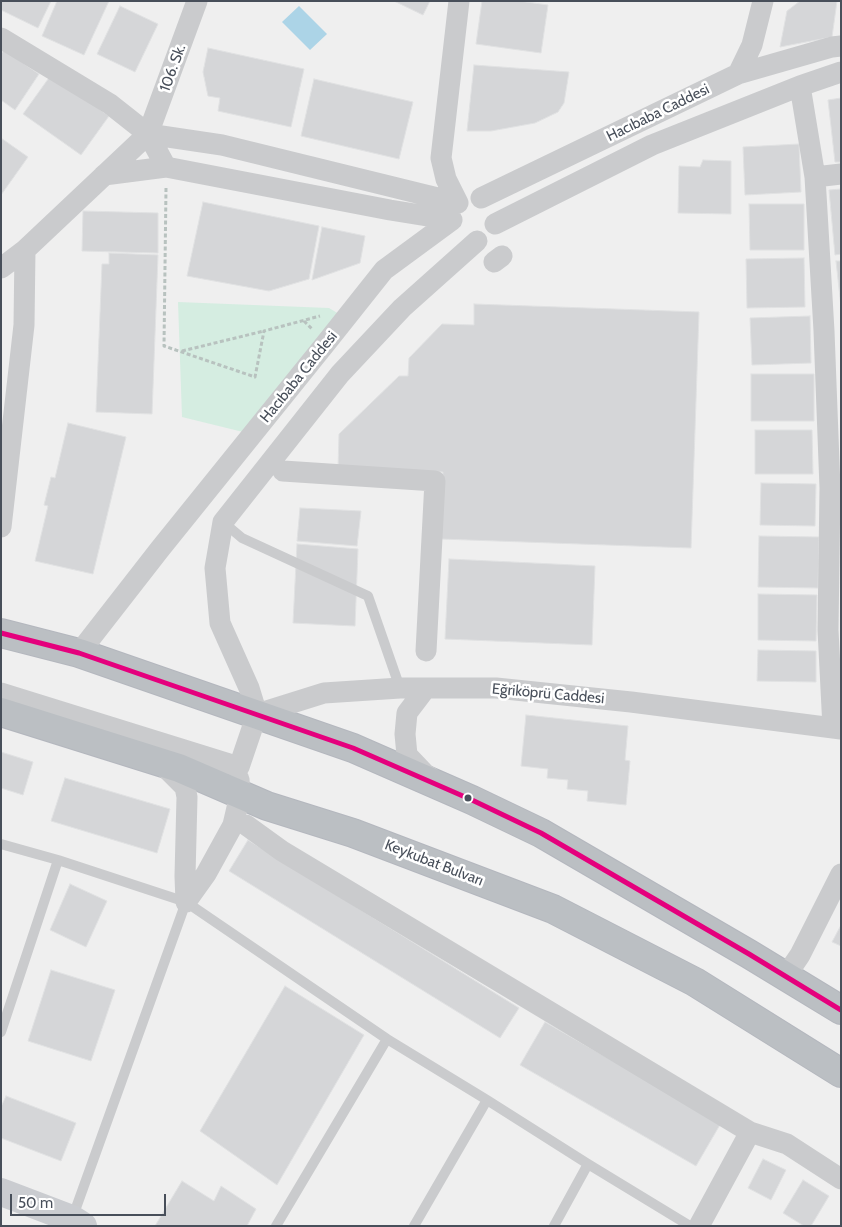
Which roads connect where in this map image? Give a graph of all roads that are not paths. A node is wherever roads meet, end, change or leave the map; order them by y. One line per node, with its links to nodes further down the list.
1 (197, 1): 9 (street, 106. Sk.)
2 (459, 1): 15 (street)
3 (763, 1): 7 (street)
4 (1, 38): 9 (street)
5 (841, 46): 7 (street, Hacıbaba Caddesi)
6 (841, 72): 8 (street)
7 (738, 74): 14 (street, Hacıbaba Caddesi)
8 (800, 86): 13 (street); 16 (street)
9 (148, 134): 10 (street); 12 (street); 15 (street)
10 (166, 167): 12 (street); 15 (street)
11 (841, 174): 13 (street)
12 (104, 175): 18 (street)
13 (814, 177): 20 (street)
14 (481, 198): 15 (street); 16 (street)
15 (455, 212): 17 (street); 23 (street, Hacıbaba Caddesi)
16 (495, 224): 17 (street)
17 (477, 241): 24 (street)
18 (25, 250): 19 (street); 25 (street)
19 (1, 268)
20 (832, 331): 22 (street)
21 (284, 471): 28 (street)
22 (836, 488): 26 (street)
23 (194, 507): 24 (street); 29 (street, Hacıbaba Caddesi)
24 (223, 522): 30 (lane); 34 (street)
25 (1, 527)
26 (834, 630): 35 (street)
27 (1, 633): 29 (highway)
28 (426, 651)
29 (79, 653): 34 (highway)
30 (400, 688): 31 (street, Eğriköprü Caddesi); 34 (street, Eğriköprü Caddesi)
31 (426, 688): 35 (street, Eğriköprü Caddesi); 39 (street)
32 (1, 693): 37 (street)
33 (1, 712): 36 (highway, Keykubat Bulvarı)
34 (257, 714): 37 (street); 39 (highway)
35 (837, 728)
36 (160, 762): 38 (highway, Keykubat Bulvarı); 44 (street)
37 (239, 767): 38 (street)
38 (240, 795): 44 (street); 49 (highway, Keykubat Bulvarı)
39 (472, 800): 45 (highway)
40 (246, 825): 51 (street)
41 (1, 844): 42 (lane)
42 (58, 860): 44 (lane); 47 (lane)
43 (841, 874): 45 (street)
44 (186, 902): 48 (lane); 55 (lane)
45 (785, 976): 46 (highway)
46 (841, 1010)
47 (1, 1032)
48 (388, 1039): 50 (lane); 56 (lane)
49 (838, 1076)
50 (487, 1100): 52 (lane); 57 (lane)
51 (750, 1132): 53 (street); 60 (street)
52 (588, 1164): 58 (lane); 59 (lane)
53 (841, 1179)
54 (1, 1192): 55 (street)
55 (75, 1224)
56 (276, 1226)
57 (414, 1226)
58 (554, 1226)
59 (690, 1226)
60 (699, 1226)

